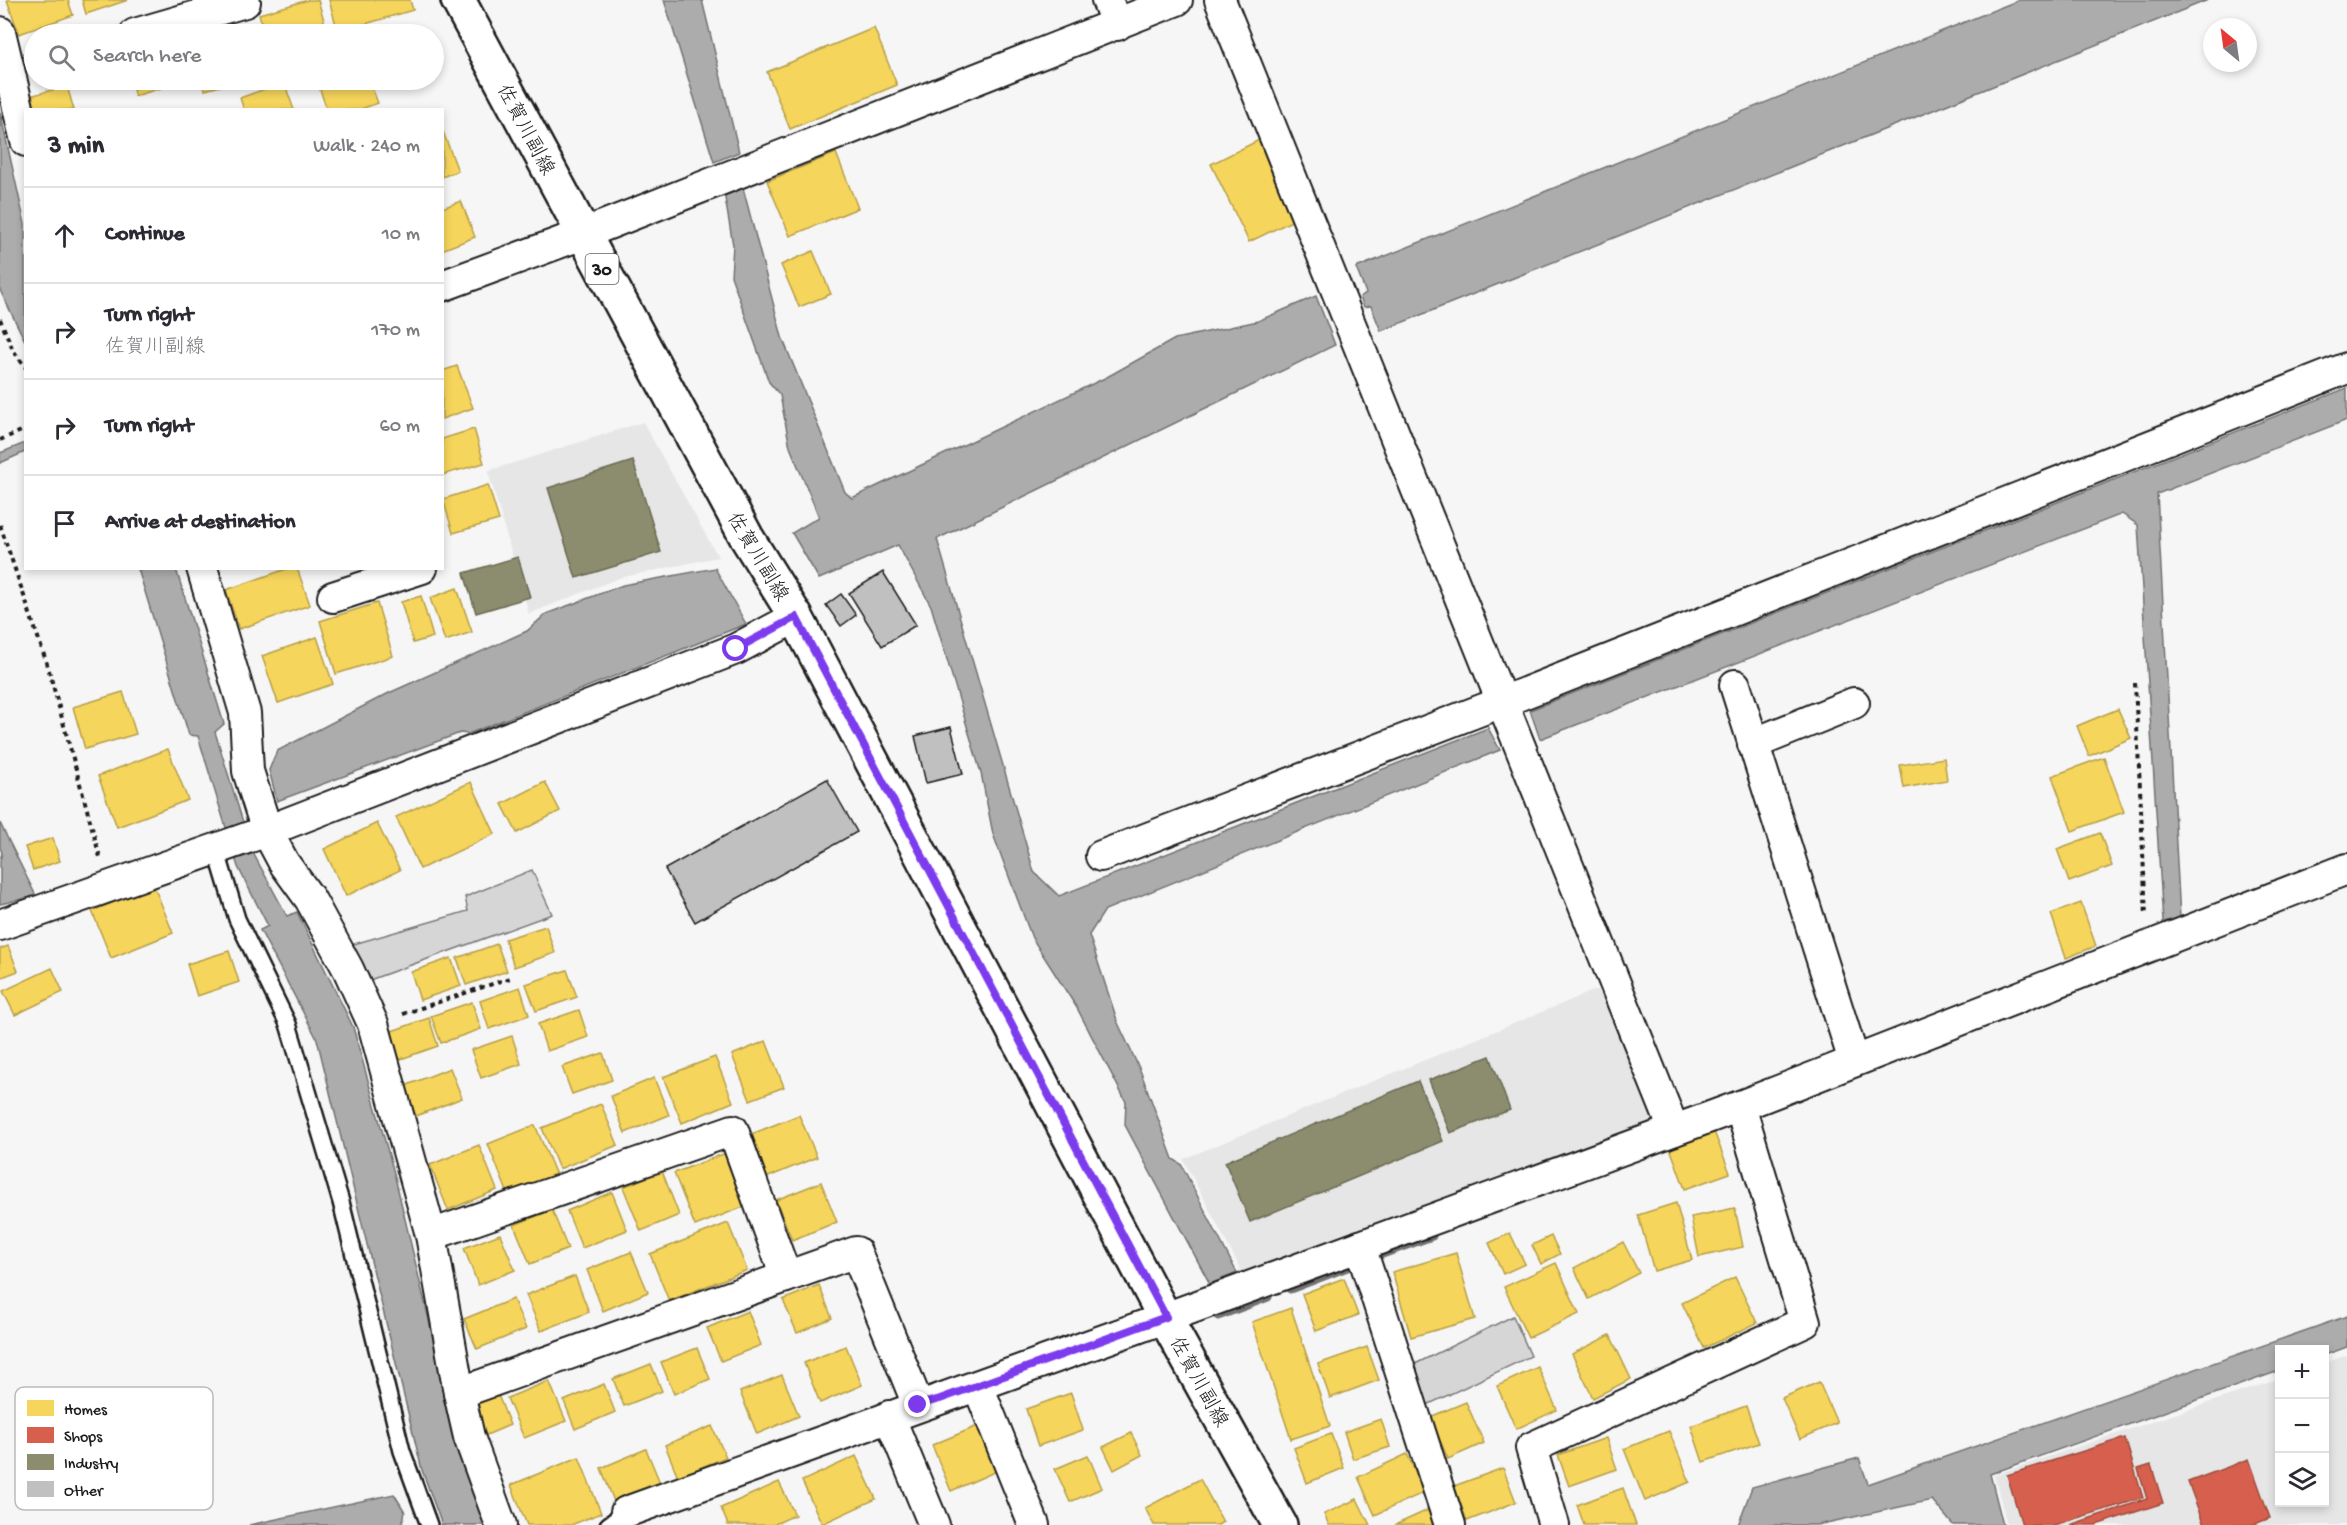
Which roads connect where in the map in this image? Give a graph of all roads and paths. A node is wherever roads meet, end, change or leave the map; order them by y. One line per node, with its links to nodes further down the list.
1 (458, 0): 10 (main road, 佐賀川副線 / 30)
2 (1177, 0): 5 (street)
3 (1220, 0): 24 (street)
4 (245, 2): 6 (street)
5 (1112, 13): 10 (street)
6 (169, 24)
7 (0, 32): 8 (street)
8 (22, 67): 9 (street)
9 (24, 108)
10 (584, 234): 11 (street); 21 (main road, 佐賀川副線 / 30)
11 (444, 285)
12 (0, 319): 13 (path)
13 (24, 365)
14 (2347, 368): 24 (street)
15 (24, 430): 16 (path)
16 (0, 440)
17 (0, 525): 31 (path)
18 (202, 570): 27 (street)
19 (416, 570): 20 (street)
20 (333, 597)
21 (796, 617): 27 (street); 42 (main road, 佐賀川副線 / 30)
22 (2135, 683): 33 (path)
23 (1735, 685): 26 (street)
24 (1502, 702): 29 (street); 38 (street)
25 (1854, 704): 26 (street)
26 (1753, 744): 36 (street)
27 (264, 832): 28 (street); 35 (street)
28 (220, 847): 31 (street); 48 (lane)
29 (1101, 856)
30 (2347, 869): 33 (street)
31 (107, 886): 32 (street)
32 (0, 925)
33 (2148, 947): 36 (street)
34 (510, 978): 35 (path)
35 (373, 1024): 39 (street)
36 (1854, 1061): 37 (street)
37 (1740, 1106): 38 (street); 54 (street)
38 (1674, 1130): 40 (street)
39 (431, 1234): 41 (street); 44 (street)
40 (1360, 1246): 42 (street); 53 (street)
41 (786, 1277): 44 (street); 45 (street)
42 (1166, 1317): 43 (street); 52 (main road, 佐賀川副線 / 30)
43 (978, 1386): 45 (street); 51 (street)
44 (459, 1393): 49 (street)
45 (918, 1405): 46 (street)
46 (889, 1416): 47 (street); 50 (street)
47 (617, 1519)
48 (429, 1525)
49 (501, 1525)
50 (934, 1525)
51 (1034, 1525)
52 (1280, 1525)
53 (1450, 1525)
54 (1554, 1525)

